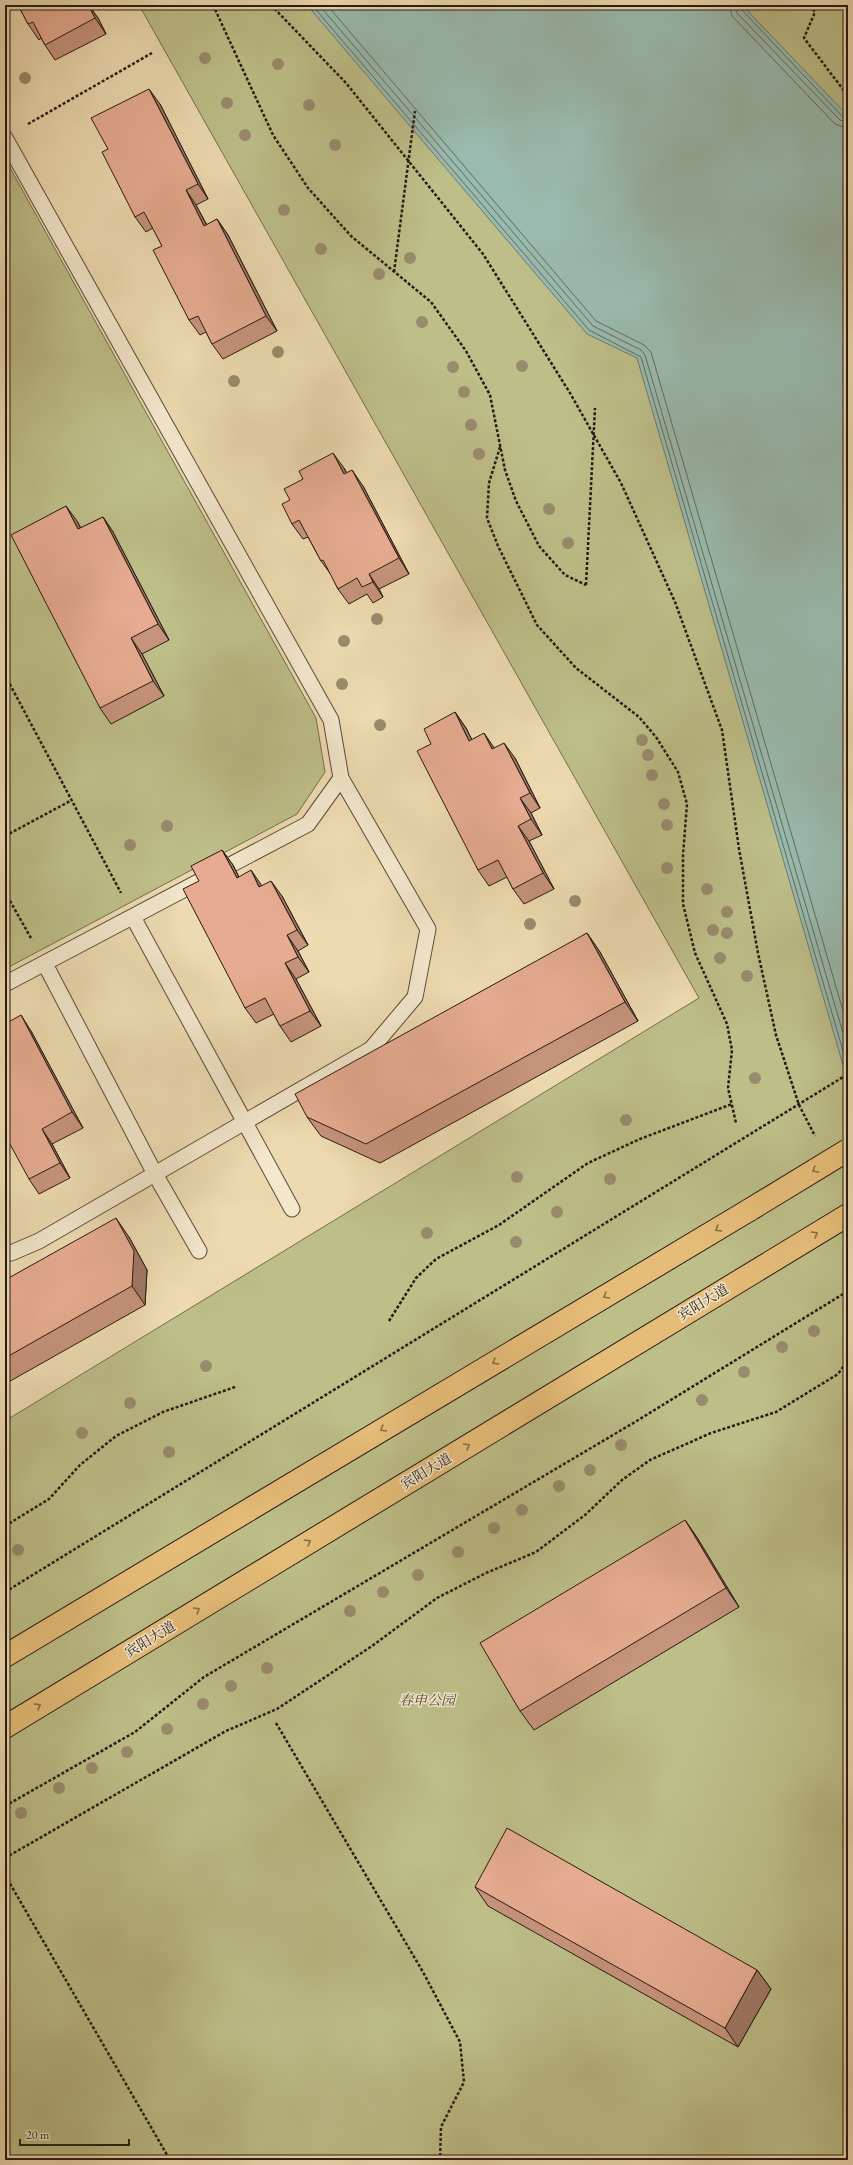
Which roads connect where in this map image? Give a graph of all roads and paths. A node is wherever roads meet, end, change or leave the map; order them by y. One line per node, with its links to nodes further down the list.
1 (213, 5): 9 (path)
2 (271, 5): 24 (path)
3 (810, 5): 5 (path)
4 (152, 53): 7 (path)
5 (848, 96)
6 (415, 111): 9 (path, bridge)
7 (25, 125)
8 (5, 138): 13 (lane)
9 (394, 272): 11 (path)
10 (594, 408): 11 (path, bridge)
11 (500, 447): 21 (path)
12 (5, 675): 14 (path)
13 (341, 778): 17 (lane); 22 (lane)
14 (72, 800): 15 (path); 17 (path)
15 (5, 836)
16 (5, 892): 18 (path)
17 (133, 917): 18 (lane); 22 (lane)
18 (45, 964): 19 (lane); 26 (lane)
19 (5, 984)
20 (848, 1074): 36 (path)
21 (732, 1104): 23 (path); 32 (path)
22 (246, 1122): 26 (lane); 27 (lane)
23 (736, 1123)
24 (817, 1140)
25 (848, 1150): 37 (highway, one-way to 37, bridge)
26 (155, 1174): 29 (lane); 30 (lane)
27 (292, 1209)
28 (848, 1215): 39 (highway, 宾阳大道, one-way to 28)
29 (199, 1251)
30 (5, 1252)
31 (848, 1291): 40 (path)
32 (388, 1321)
33 (848, 1360): 41 (path)
34 (235, 1387): 35 (path)
35 (5, 1526)
36 (5, 1592)
37 (5, 1656)
38 (276, 1723): 44 (path)
39 (5, 1727)
40 (5, 1806)
41 (5, 1858)
42 (5, 1875): 43 (path)
43 (170, 2160)
44 (440, 2160)

